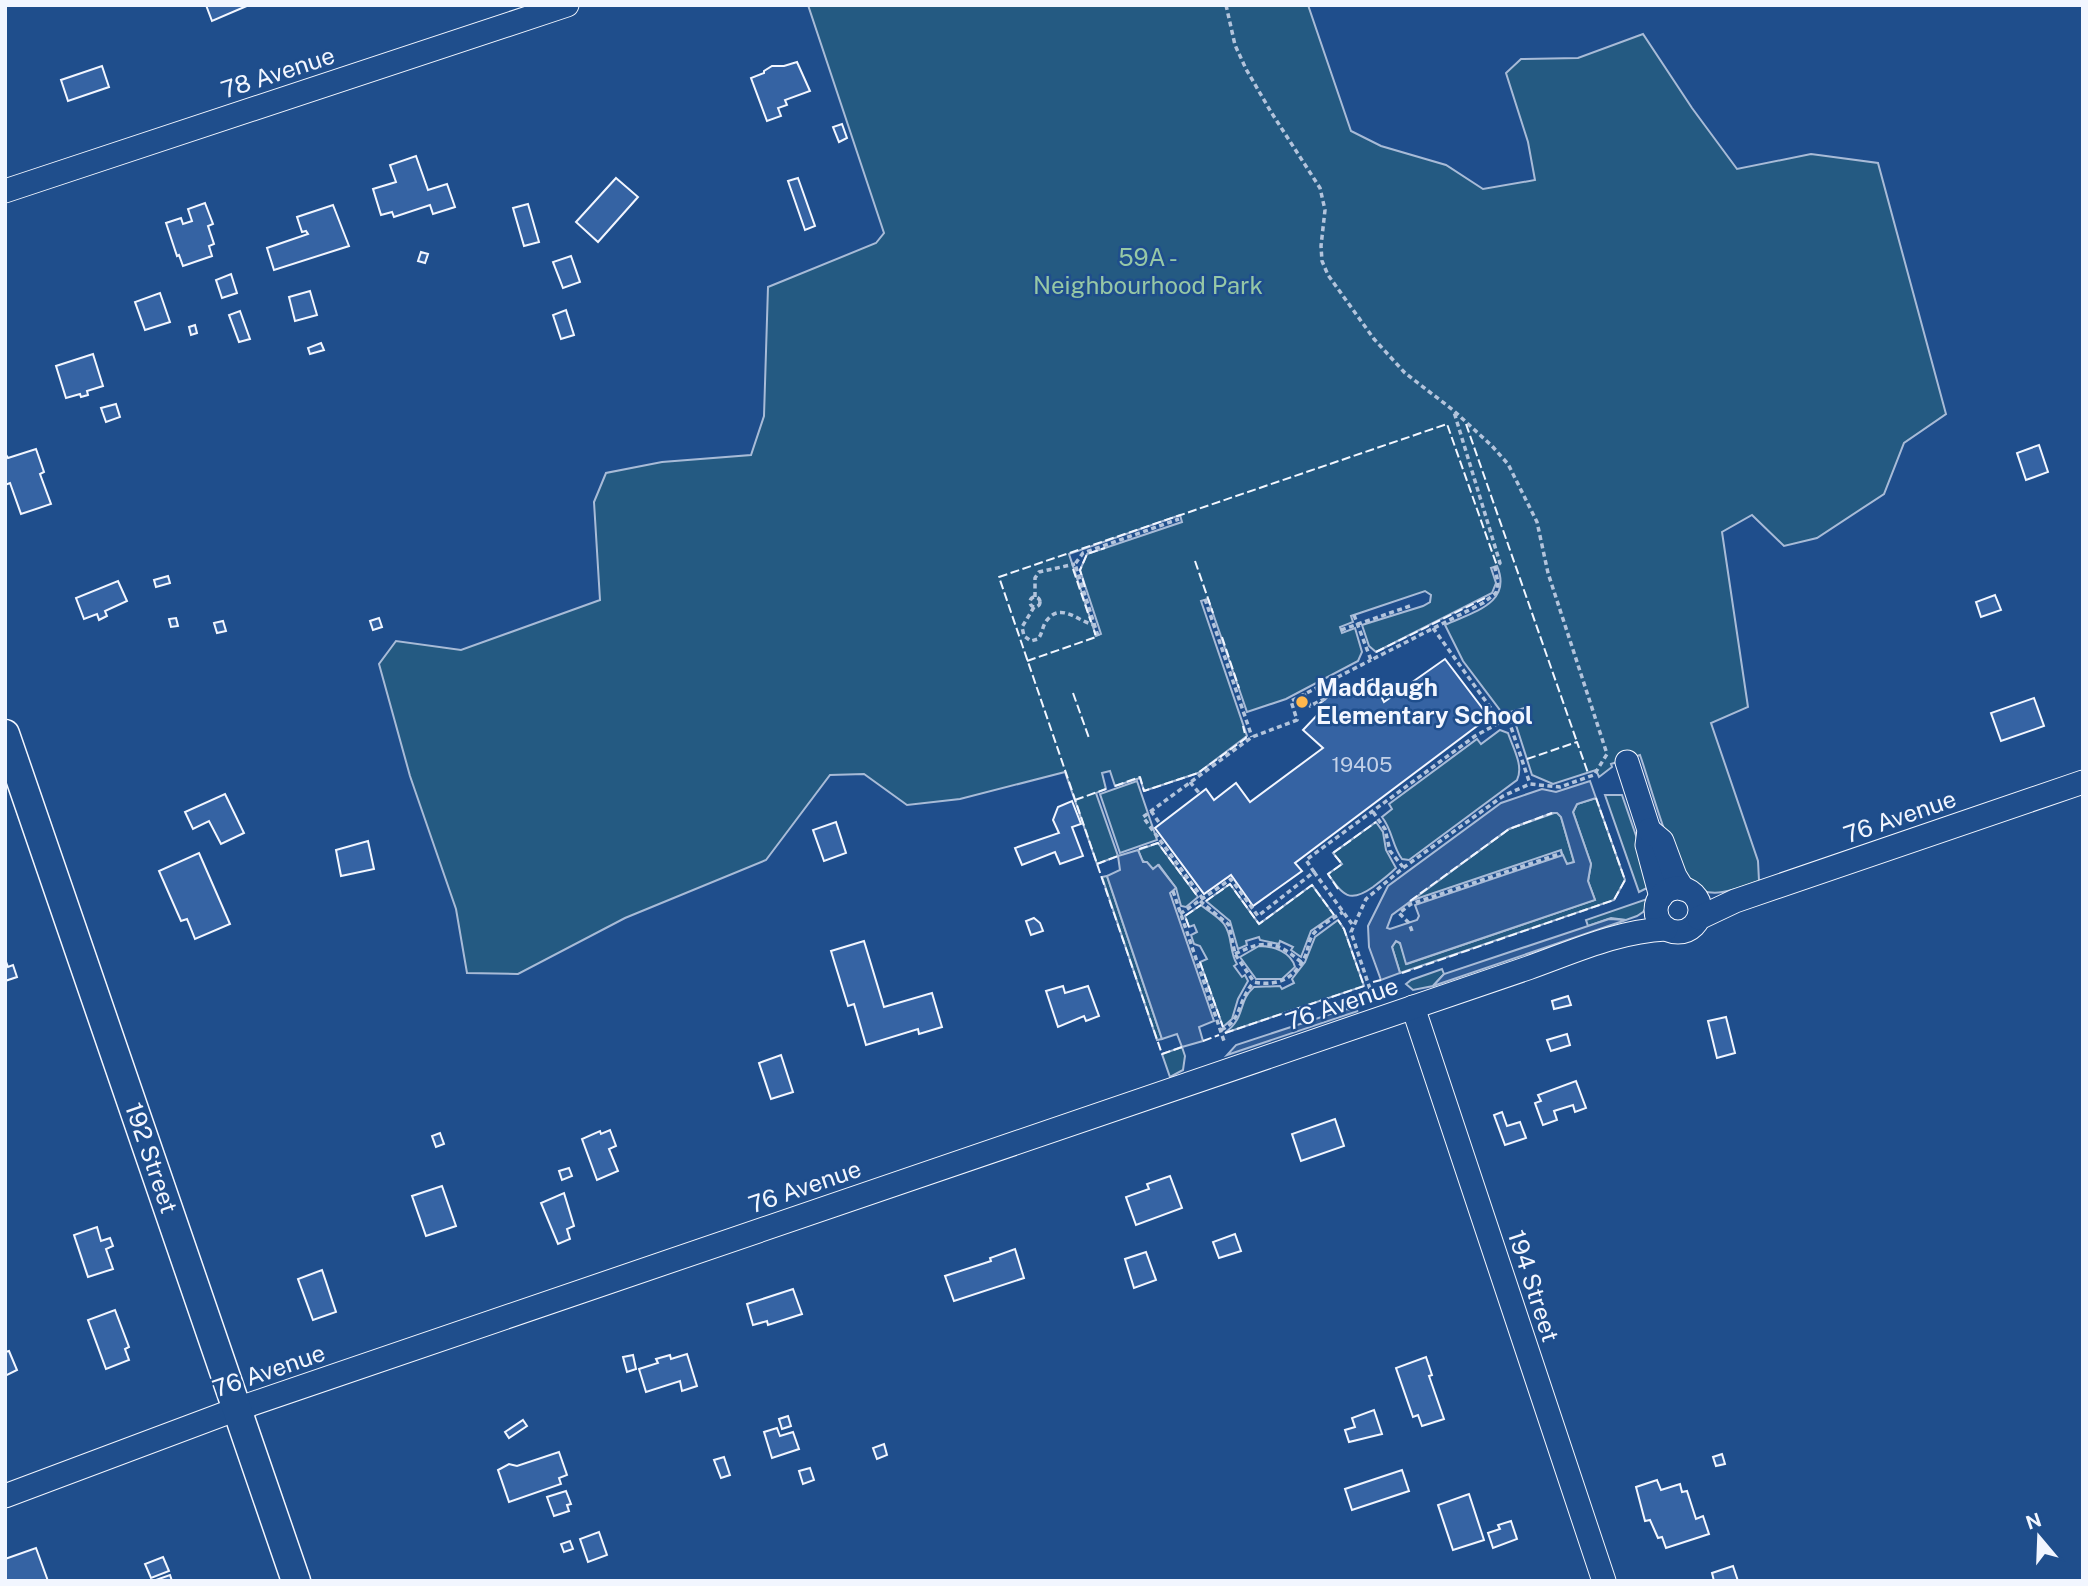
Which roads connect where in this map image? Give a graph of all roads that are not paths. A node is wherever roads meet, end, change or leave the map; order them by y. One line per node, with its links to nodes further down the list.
1 (567, 5): 2 (street, 78 Avenue)
2 (5, 191)
3 (5, 734): 10 (main road, 192 Street)
4 (1627, 761): 6 (street)
5 (2083, 782): 7 (street, 76 Avenue)
6 (1649, 830): 7 (street); 8 (street)
7 (1694, 902): 8 (street); 8 (street)
8 (1661, 914): 9 (street, 76 Avenue)
9 (1413, 1007): 10 (street, 76 Avenue); 13 (street, 194 Street)
10 (237, 1409): 11 (street, 76 Avenue); 12 (main road, 192 Street)
11 (5, 1496)
12 (296, 1581)
13 (1604, 1581)

